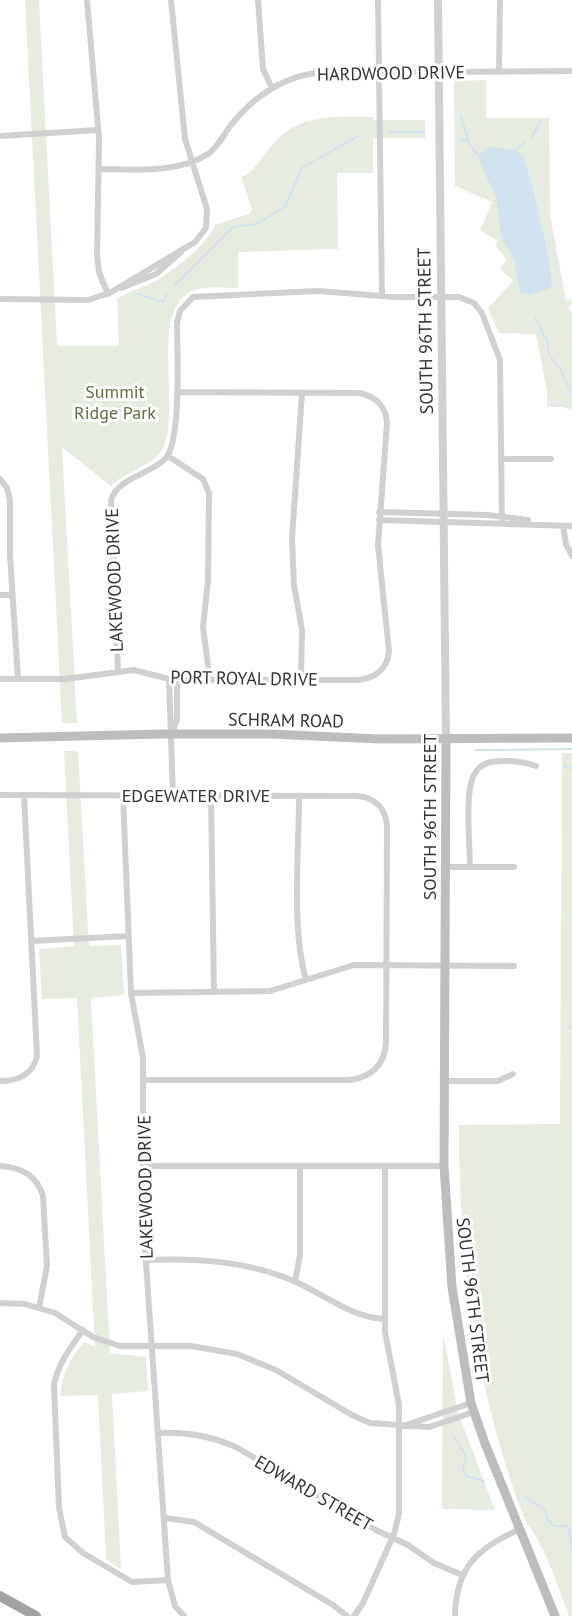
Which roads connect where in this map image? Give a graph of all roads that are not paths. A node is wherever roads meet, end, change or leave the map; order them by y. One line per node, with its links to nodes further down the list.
1 (87, 0): 12 (street)
2 (171, 0): 14 (street)
3 (258, 0): 11 (street)
4 (378, 0): 9 (street)
5 (438, 0): 10 (street, SOUTH 96TH STREET)
6 (500, 0): 7 (street)
7 (500, 71): 8 (street, HARDWOOD DRIVE); 10 (street, HARDWOOD DRIVE)
8 (572, 71)
9 (380, 72): 10 (street, HARDWOOD DRIVE); 11 (street, HARDWOOD DRIVE); 17 (street)
10 (439, 72): 18 (street, SOUTH 96TH STREET)
11 (272, 88): 14 (street, HARDWOOD DRIVE)
12 (98, 130): 13 (street); 15 (street)
13 (0, 136)
14 (190, 160): 15 (street, HARDWOOD DRIVE); 16 (street)
15 (99, 170): 16 (street)
16 (108, 294): 19 (street)
17 (382, 296): 18 (street); 20 (street)
18 (441, 298): 23 (street); 27 (street, SOUTH 96TH STREET)
19 (0, 299)
20 (177, 393): 21 (street); 22 (street)
21 (302, 393): 26 (street); 41 (street)
22 (168, 456): 35 (street, LAKEWOOD DRIVE); 40 (street)
23 (501, 459): 24 (street); 28 (street)
24 (551, 459)
25 (2, 481): 34 (street)
26 (379, 512): 27 (street); 29 (street)
27 (443, 519): 28 (street); 29 (street); 45 (street, SOUTH 96TH STREET)
28 (502, 519): 30 (street)
29 (379, 520): 41 (street, PORT ROYAL DRIVE)
30 (563, 526): 31 (street); 32 (street)
31 (572, 526)
32 (572, 556)
33 (0, 595): 34 (street)
34 (12, 595): 39 (street)
35 (118, 672): 37 (street, PORT ROYAL DRIVE); 39 (street, PORT ROYAL DRIVE)
36 (0, 679): 39 (street, PORT ROYAL DRIVE)
37 (169, 679): 38 (street, PORT ROYAL DRIVE); 42 (street)
38 (177, 679): 40 (street, PORT ROYAL DRIVE); 42 (street)
39 (18, 680)
40 (210, 680): 41 (street, PORT ROYAL DRIVE)
41 (302, 680)
42 (172, 734): 43 (main road, SCHRAM ROAD); 45 (main road, SCHRAM ROAD); 50 (street)
43 (0, 738)
44 (572, 738): 45 (main road, SCHRAM ROAD)
45 (446, 740): 53 (main road, SOUTH 96TH STREET)
46 (536, 766): 54 (street)
47 (0, 795): 48 (street, EDGEWATER DRIVE)
48 (24, 795): 49 (street, EDGEWATER DRIVE); 57 (street)
49 (123, 795): 50 (street, EDGEWATER DRIVE); 56 (street, LAKEWOOD DRIVE)
50 (173, 795): 51 (street, EDGEWATER DRIVE)
51 (211, 795): 52 (street, EDGEWATER DRIVE); 62 (street)
52 (299, 796): 58 (street, EDGEWATER DRIVE); 61 (street)
53 (445, 867): 54 (street); 59 (main road, SOUTH 96TH STREET)
54 (470, 867): 55 (street)
55 (514, 867)
56 (128, 936): 57 (street); 63 (street, LAKEWOOD DRIVE)
57 (31, 941): 66 (street)
58 (387, 965): 59 (street); 61 (street); 65 (street)
59 (445, 966): 60 (street); 67 (main road, SOUTH 96TH STREET)
60 (514, 966)
61 (306, 980): 62 (street)
62 (214, 992): 63 (street)
63 (131, 993): 65 (street, LAKEWOOD DRIVE)
64 (513, 1074): 67 (street)
65 (143, 1080): 69 (street, LAKEWOOD DRIVE)
66 (0, 1081)
67 (444, 1081): 72 (main road, SOUTH 96TH STREET)
68 (0, 1166): 76 (street)
69 (143, 1166): 70 (street); 73 (street, LAKEWOOD DRIVE)
70 (300, 1166): 71 (street); 74 (street)
71 (385, 1166): 72 (street); 77 (street)
72 (444, 1166): 80 (main road, SOUTH 96TH STREET)
73 (146, 1260): 74 (street); 79 (street, LAKEWOOD DRIVE)
74 (295, 1282): 77 (street)
75 (0, 1302): 76 (street)
76 (39, 1308): 78 (street)
77 (385, 1319): 81 (street)
78 (83, 1330): 79 (street); 87 (street)
79 (153, 1347): 81 (street); 82 (street, LAKEWOOD DRIVE)
80 (473, 1408): 81 (street); 84 (main road, SOUTH 96TH STREET)
81 (399, 1427): 85 (street)
82 (160, 1432): 83 (street, LAKEWOOD DRIVE); 85 (street, EDWARD STREET)
83 (165, 1518): 87 (street, LAKEWOOD DRIVE); 91 (street)
84 (520, 1529): 86 (street); 94 (main road, SOUTH 96TH STREET)
85 (392, 1538): 86 (street, EDWARD STREET); 92 (street)
86 (462, 1575): 93 (street)
87 (168, 1580): 90 (street, LAKEWOOD DRIVE)
88 (0, 1596): 89 (highway)
89 (36, 1616)
90 (184, 1616)
91 (347, 1616)
92 (354, 1616)
93 (455, 1616)
94 (555, 1616)

